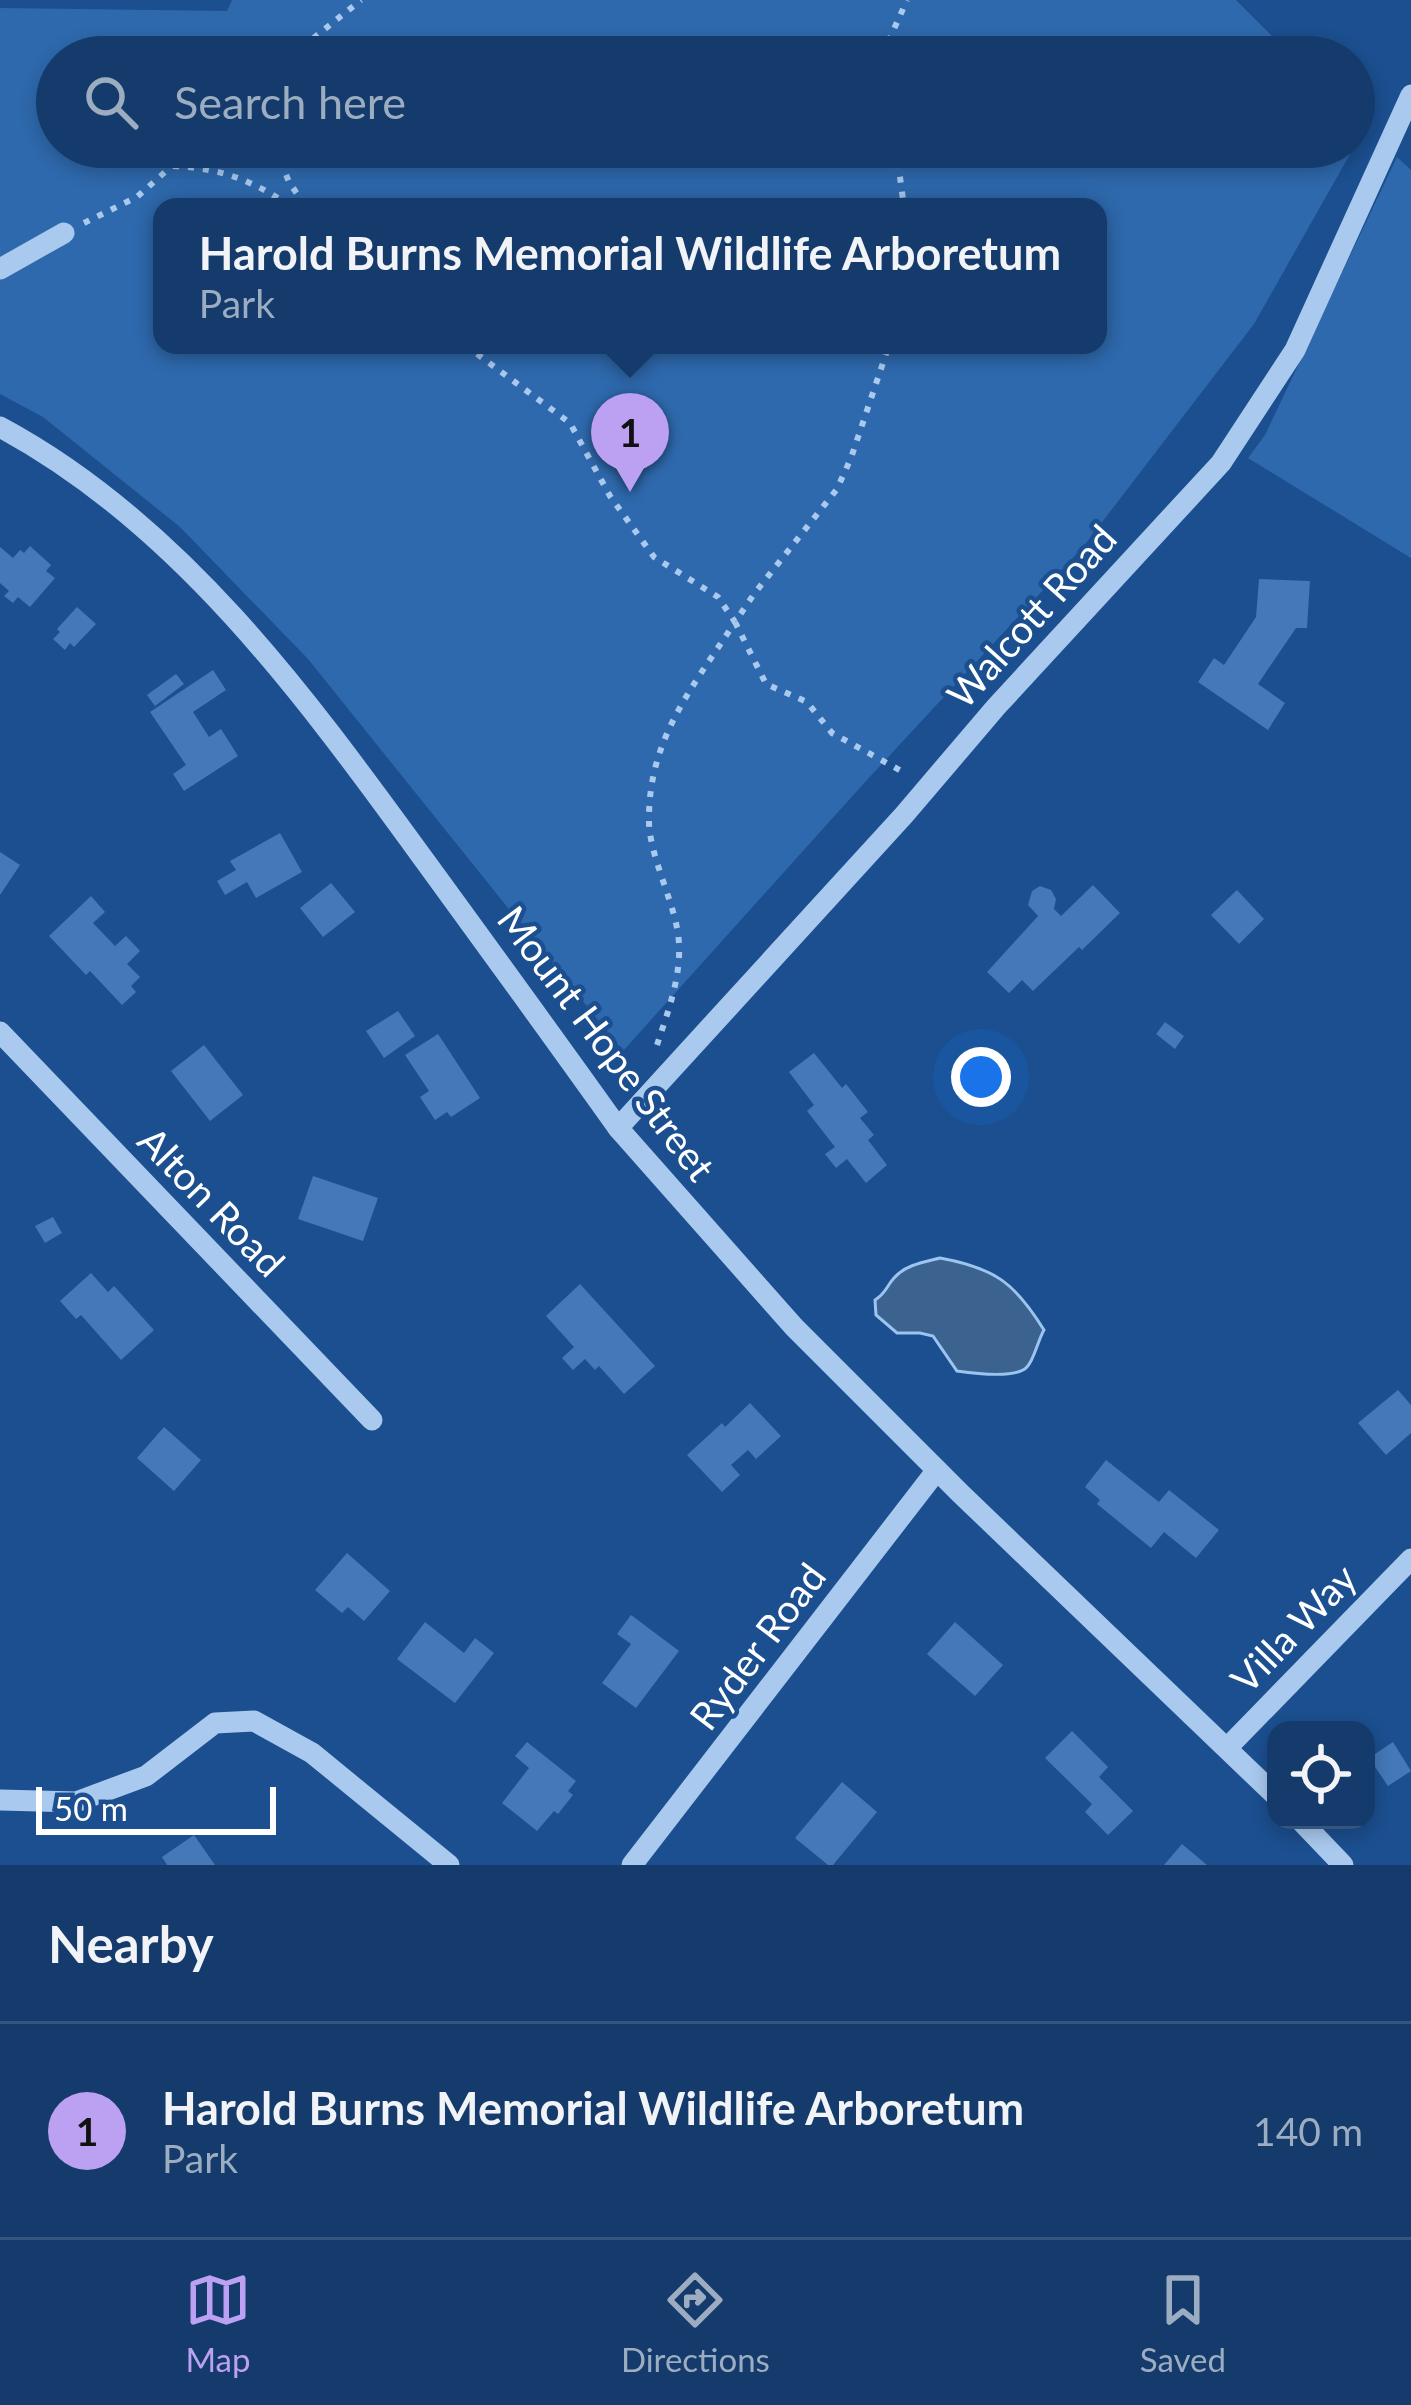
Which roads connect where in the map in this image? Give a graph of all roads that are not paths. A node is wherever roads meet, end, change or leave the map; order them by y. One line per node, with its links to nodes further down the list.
1 (1411, 94): 6 (street, Walcott Road)
2 (64, 233): 3 (street)
3 (0, 269)
4 (0, 428): 6 (street, Mount Hope Street)
5 (0, 1032): 7 (street, Alton Road)
6 (617, 1127): 8 (street, Mount Hope Street)
7 (372, 1420)
8 (938, 1471): 10 (street, Mount Hope Street); 15 (street, Ryder Road)
9 (1411, 1559): 10 (street, Villa Way)
10 (1227, 1748): 11 (street, Mount Hope Street)
11 (1267, 1787)
12 (0, 1800): 14 (street)
13 (1309, 1829): 16 (street)
14 (449, 1865)
15 (632, 1865)
16 (1343, 1865)

